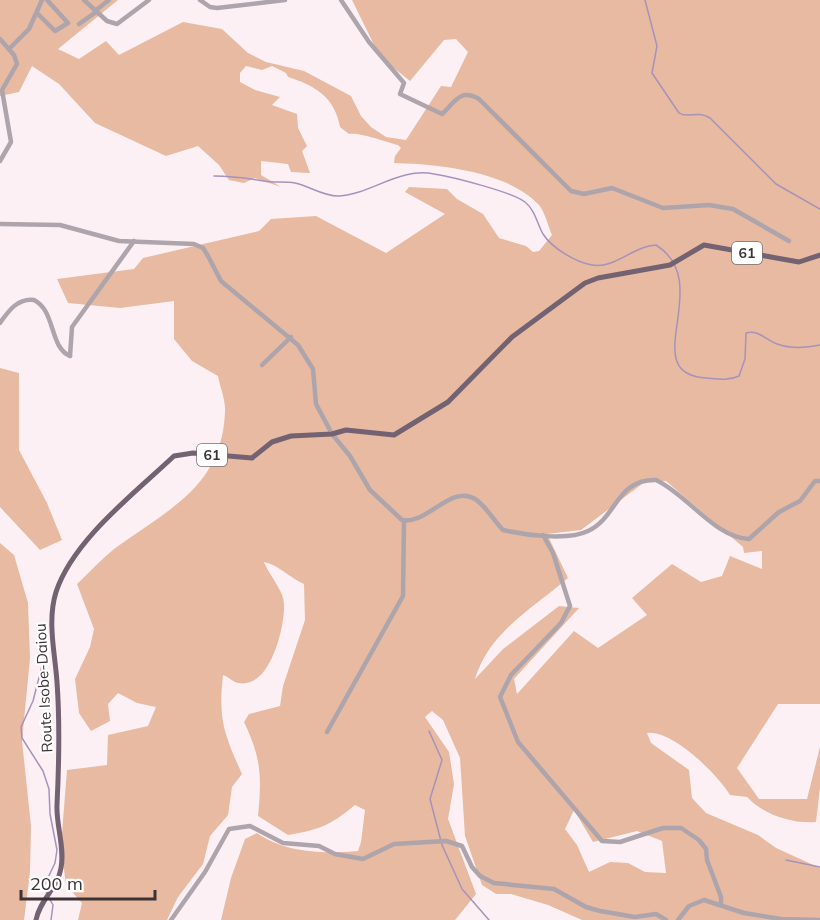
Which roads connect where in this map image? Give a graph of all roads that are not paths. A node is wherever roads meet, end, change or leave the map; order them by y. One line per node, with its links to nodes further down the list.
1 (45, 0): 9 (street); 9 (street)
2 (84, 0): 8 (street)
3 (109, 0): 8 (street)
4 (149, 0): 8 (street)
5 (200, 0): 6 (street)
6 (285, 0)
7 (341, 0): 16 (street)
8 (96, 11): 10 (street)
9 (37, 14): 12 (street)
10 (79, 24)
11 (0, 39): 12 (street)
12 (9, 49): 13 (street)
13 (0, 161)
14 (0, 224): 15 (street)
15 (134, 241): 18 (street); 19 (street)
16 (789, 241)
17 (820, 255): 21 (main road, Route Isobe-Daiou / 61)
18 (0, 322)
19 (291, 338): 20 (street); 21 (street)
20 (262, 365)
21 (332, 434): 23 (street); 28 (main road, Route Isobe-Daiou / 61)
22 (820, 481): 24 (street)
23 (404, 520): 24 (street); 25 (street)
24 (543, 535): 26 (street)
25 (327, 732)
26 (721, 904): 27 (street); 31 (street)
27 (744, 913): 32 (street); 33 (street)
28 (36, 920)
29 (171, 920): 30 (street)
30 (666, 920)
31 (678, 920)
32 (739, 920)
33 (820, 920)

